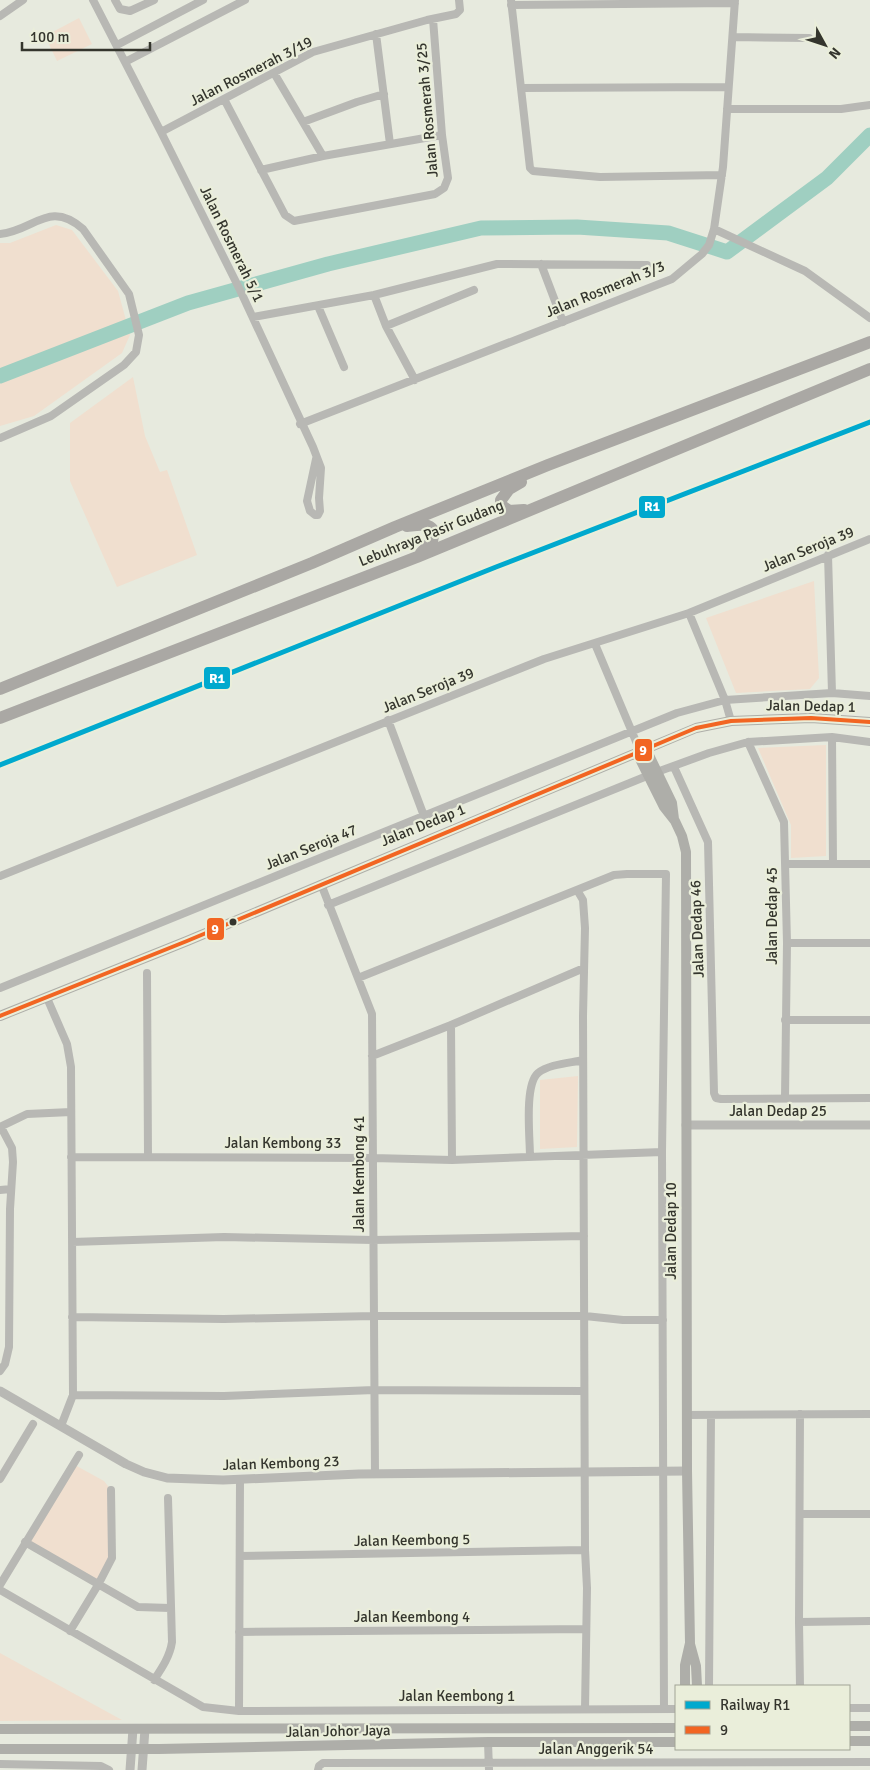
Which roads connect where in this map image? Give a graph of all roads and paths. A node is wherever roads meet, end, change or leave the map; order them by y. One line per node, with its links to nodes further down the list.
1 (6, 0): 11 (street)
2 (23, 0): 11 (street)
3 (93, 0): 17 (street, Jalan Rosmerah 5/1)
4 (116, 0): 5 (street)
5 (154, 0)
6 (203, 0): 17 (street)
7 (245, 0): 18 (street)
8 (459, 0): 13 (street, Jalan Rosmerah 3/19)
9 (735, 1): 10 (street); 15 (street, Jalan Rosmerah 3/3)
10 (511, 2): 21 (street)
11 (12, 8): 12 (street)
12 (0, 16)
13 (433, 19): 14 (street, Jalan Rosmerah 3/19); 28 (street, Jalan Rosmerah 3/25)
14 (376, 34): 19 (street, Jalan Rosmerah 3/19); 22 (street)
15 (733, 37): 16 (street); 20 (street, Jalan Rosmerah 3/3)
16 (809, 38)
17 (117, 45): 18 (street, Jalan Rosmerah 5/1)
18 (125, 62): 27 (street, Jalan Rosmerah 5/1)
19 (274, 72): 23 (street, Jalan Rosmerah 3/19); 26 (street)
20 (728, 87): 21 (street); 25 (street, Jalan Rosmerah 3/3)
21 (521, 88): 32 (street)
22 (384, 94): 26 (street); 29 (street)
23 (224, 99): 27 (street, Jalan Rosmerah 3/19); 31 (street)
24 (870, 105): 25 (street)
25 (727, 109): 32 (street, Jalan Rosmerah 3/3)
26 (303, 122): 30 (street)
27 (162, 132): 40 (street, Jalan Rosmerah 5/1)
28 (442, 135): 29 (street); 31 (street, Jalan Rosmerah 3/25)
29 (390, 144): 30 (street)
30 (323, 156): 31 (street)
31 (261, 170)
32 (722, 176): 33 (street, Jalan Rosmerah 3/3)
33 (714, 229): 41 (street); 42 (street, Jalan Rosmerah 3/3)
34 (0, 234): 49 (street)
35 (541, 264): 36 (street); 38 (street); 42 (street)
36 (647, 265)
37 (474, 290): 43 (street)
38 (374, 294): 39 (street); 43 (street)
39 (318, 306): 40 (street); 45 (street)
40 (253, 317): 48 (street, Jalan Rosmerah 5/1)
41 (870, 318)
42 (563, 322): 47 (street, Jalan Rosmerah 3/3)
43 (386, 326): 47 (street)
44 (870, 342): 51 (highway, Lebuhraya Pasir Gudang)
45 (344, 368)
46 (870, 369): 52 (highway, Lebuhraya Pasir Gudang)
47 (415, 380): 48 (street, Jalan Rosmerah 3/3)
48 (300, 424): 50 (street, Jalan Rosmerah 5/1)
49 (0, 438)
50 (316, 459): 50 (street, Jalan Rosmerah 5/1)
51 (548, 464): 52 (highway); 53 (highway, Lebuhraya Pasir Gudang)
52 (536, 508): 56 (highway, Lebuhraya Pasir Gudang)
53 (395, 527): 56 (highway); 59 (highway, Lebuhraya Pasir Gudang)
54 (870, 539): 55 (street, Jalan Seroja 39)
55 (828, 555): 57 (street, Jalan Seroja 39); 60 (street)
56 (417, 557): 63 (highway, Lebuhraya Pasir Gudang)
57 (689, 613): 58 (street, Jalan Seroja 39); 62 (street)
58 (595, 644): 64 (street, Jalan Seroja 39); 67 (street)
59 (0, 690)
60 (832, 693): 61 (street, Jalan Seroja 47); 62 (street, Jalan Seroja 47)
61 (870, 696)
62 (725, 700): 65 (street); 67 (street, Jalan Seroja 47)
63 (0, 718)
64 (388, 720): 74 (street); 78 (street, Jalan Seroja 39)
65 (731, 721): 66 (main road, Jalan Dedap 1); 71 (main road, Jalan Dedap 1)
66 (870, 722)
67 (632, 731): 71 (street); 74 (street, Jalan Seroja 47)
68 (832, 737): 69 (street); 70 (street); 76 (street)
69 (748, 742): 72 (street); 75 (street, Jalan Dedap 45)
70 (870, 742)
71 (641, 751): 73 (main road, Jalan Dedap 10); 79 (main road, Jalan Dedap 1)
72 (674, 767): 73 (street); 95 (street, Jalan Dedap 46)
73 (652, 774): 81 (street); 98 (main road, Jalan Dedap 10)
74 (424, 816): 87 (street, Jalan Seroja 47)
75 (786, 864): 76 (street); 82 (street, Jalan Dedap 45)
76 (832, 864): 77 (street)
77 (870, 864)
78 (0, 876)
79 (321, 884): 81 (street, Jalan Kembong 41); 88 (main road, Jalan Dedap 1)
80 (577, 890): 84 (street); 86 (street); 101 (street)
81 (328, 905): 86 (street, Jalan Kembong 41)
82 (787, 942): 83 (street); 90 (street, Jalan Dedap 45)
83 (870, 942)
84 (584, 968): 92 (street); 94 (street)
85 (147, 973): 103 (street)
86 (358, 978): 93 (street, Jalan Kembong 41)
87 (0, 988)
88 (47, 998): 89 (main road, Jalan Dedap 1); 97 (street)
89 (0, 1016)
90 (785, 1020): 91 (street); 95 (street, Jalan Dedap 45)
91 (870, 1020)
92 (450, 1025): 93 (street); 107 (street)
93 (372, 1056): 106 (street, Jalan Kembong 41)
94 (583, 1060): 102 (street); 105 (street)
95 (785, 1098): 96 (street)
96 (870, 1098)
97 (71, 1112): 100 (street); 104 (street)
98 (686, 1125): 99 (street, Jalan Dedap 25); 126 (main road, Jalan Dedap 10)
99 (870, 1125)
100 (0, 1127): 108 (street)
101 (662, 1152): 102 (street, Jalan Kembong 33); 116 (street)
102 (584, 1155): 105 (street, Jalan Kembong 33); 110 (street)
103 (148, 1156): 104 (street, Jalan Kembong 33); 106 (street, Jalan Kembong 33)
104 (71, 1157): 112 (street)
105 (530, 1157): 107 (street, Jalan Kembong 33)
106 (373, 1158): 107 (street, Jalan Kembong 33); 111 (street, Jalan Kembong 41)
107 (452, 1160)
108 (12, 1189): 109 (street); 118 (street)
109 (0, 1190)
110 (584, 1236): 111 (street); 114 (street)
111 (373, 1240): 112 (street); 113 (street, Jalan Kembong 41)
112 (72, 1242): 115 (street)
113 (374, 1316): 114 (street); 115 (street); 120 (street, Jalan Kembong 41)
114 (585, 1316): 116 (street); 122 (street)
115 (72, 1317): 123 (street)
116 (663, 1320): 133 (street)
117 (0, 1324): 118 (street)
118 (8, 1329): 119 (street)
119 (0, 1371)
120 (374, 1390): 122 (street); 123 (street); 134 (street, Jalan Kembong 41)
121 (0, 1391): 129 (street, Jalan Kembong 23)
122 (584, 1391): 131 (street)
123 (73, 1395): 129 (street)
124 (800, 1414): 125 (street); 127 (street); 139 (street)
125 (870, 1414)
126 (687, 1415): 127 (street); 132 (main road, Jalan Dedap 10)
127 (712, 1415): 157 (street)
128 (33, 1424): 135 (street)
129 (61, 1426): 136 (street, Jalan Kembong 23)
130 (79, 1455): 141 (street)
131 (584, 1471): 133 (street, Jalan Kembong 23); 134 (street, Jalan Kembong 23); 142 (street)
132 (687, 1471): 133 (street, Jalan Kembong 23); 153 (main road, Jalan Dedap 10)
133 (664, 1472): 162 (street)
134 (374, 1474): 136 (street, Jalan Kembong 23)
135 (0, 1479)
136 (240, 1479): 143 (street)
137 (112, 1490): 145 (street)
138 (168, 1498): 147 (street)
139 (800, 1514): 140 (street); 149 (street)
140 (870, 1514)
141 (26, 1542): 144 (street); 145 (street)
142 (585, 1550): 143 (street, Jalan Keembong 5); 150 (street)
143 (240, 1556): 152 (street)
144 (0, 1585)
145 (98, 1585): 147 (street); 151 (street)
146 (0, 1590): 151 (street, Jalan Keembong 1)
147 (170, 1608): 154 (street)
148 (870, 1621): 149 (street)
149 (799, 1622): 158 (street)
150 (585, 1629): 152 (street, Jalan Keembong 4); 161 (street)
151 (70, 1631): 154 (street, Jalan Keembong 1)
152 (239, 1632): 164 (street)
153 (690, 1643): 155 (main road, Jalan Dedap 10); 156 (main road, Jalan Dedap 10)
154 (154, 1680): 164 (street, Jalan Keembong 1)
155 (685, 1685)
156 (697, 1685)
157 (709, 1685)
158 (800, 1685)
159 (850, 1708): 160 (street)
160 (870, 1708)
161 (585, 1709): 162 (street, Jalan Keembong 1); 164 (street, Jalan Keembong 1)
162 (664, 1709): 163 (street, Jalan Keembong 1)
163 (675, 1709)
164 (239, 1711)
165 (850, 1726): 166 (main road)
166 (870, 1726)
167 (133, 1728): 168 (main road, Jalan Johor Jaya); 170 (main road, Jalan Johor Jaya); 176 (street)
168 (145, 1728): 169 (main road, Jalan Johor Jaya); 177 (street)
169 (675, 1728)
170 (0, 1729)
171 (850, 1741): 172 (main road)
172 (870, 1741)
173 (488, 1742): 174 (main road, Jalan Johor Jaya); 177 (main road, Jalan Johor Jaya); 182 (street)
174 (675, 1742)
175 (0, 1748): 176 (main road, Jalan Johor Jaya)
176 (131, 1750): 177 (main road, Jalan Johor Jaya); 187 (street)
177 (143, 1750): 188 (street)
178 (870, 1762): 184 (street, Jalan Anggerik 54)
179 (0, 1764): 186 (street)
180 (373, 1766): 181 (street, Jalan Anggerik 54); 185 (street, Jalan Anggerik 54)
181 (429, 1766): 182 (street, Jalan Anggerik 54)
182 (489, 1766): 183 (street, Jalan Anggerik 54)
183 (646, 1766): 184 (street, Jalan Anggerik 54)
184 (786, 1766)
185 (320, 1767)
186 (109, 1770)
187 (130, 1770)
188 (142, 1770)

